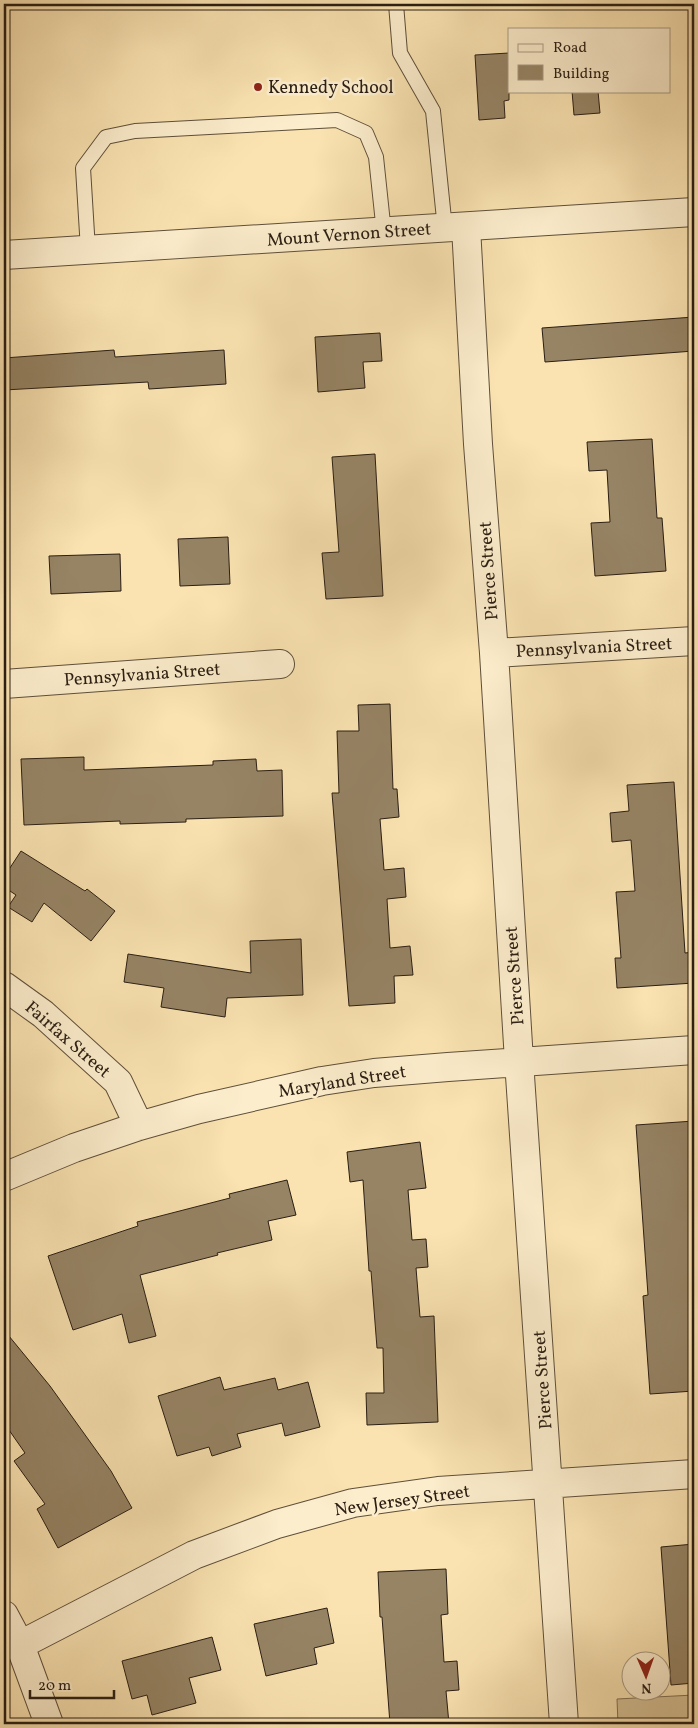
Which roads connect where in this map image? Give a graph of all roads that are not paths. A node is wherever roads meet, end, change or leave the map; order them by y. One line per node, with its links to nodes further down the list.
1 (396, 4): 3 (lane)
2 (694, 212): 3 (street, Mount Vernon Street)
3 (455, 228): 4 (street, Mount Vernon Street); 8 (street, Pierce Street)
4 (384, 232): 5 (street, Mount Vernon Street); 5 (lane)
5 (88, 250): 6 (street, Mount Vernon Street)
6 (4, 256)
7 (694, 641): 8 (street, Pennsylvania Street)
8 (494, 653): 13 (street, Pierce Street)
9 (280, 664): 10 (street, Pennsylvania Street)
10 (4, 684)
11 (4, 986): 14 (street, Fairfax Street)
12 (694, 1050): 13 (street, Maryland Street)
13 (519, 1061): 14 (street, Maryland Street); 17 (street, Pierce Street)
14 (139, 1126): 15 (street, Maryland Street)
15 (4, 1177)
16 (694, 1474): 17 (street, New Jersey Street)
17 (549, 1483): 19 (street, New Jersey Street); 21 (street, Pierce Street)
18 (4, 1615): 19 (street)
19 (20, 1645): 20 (street)
20 (49, 1724)
21 (564, 1724)

